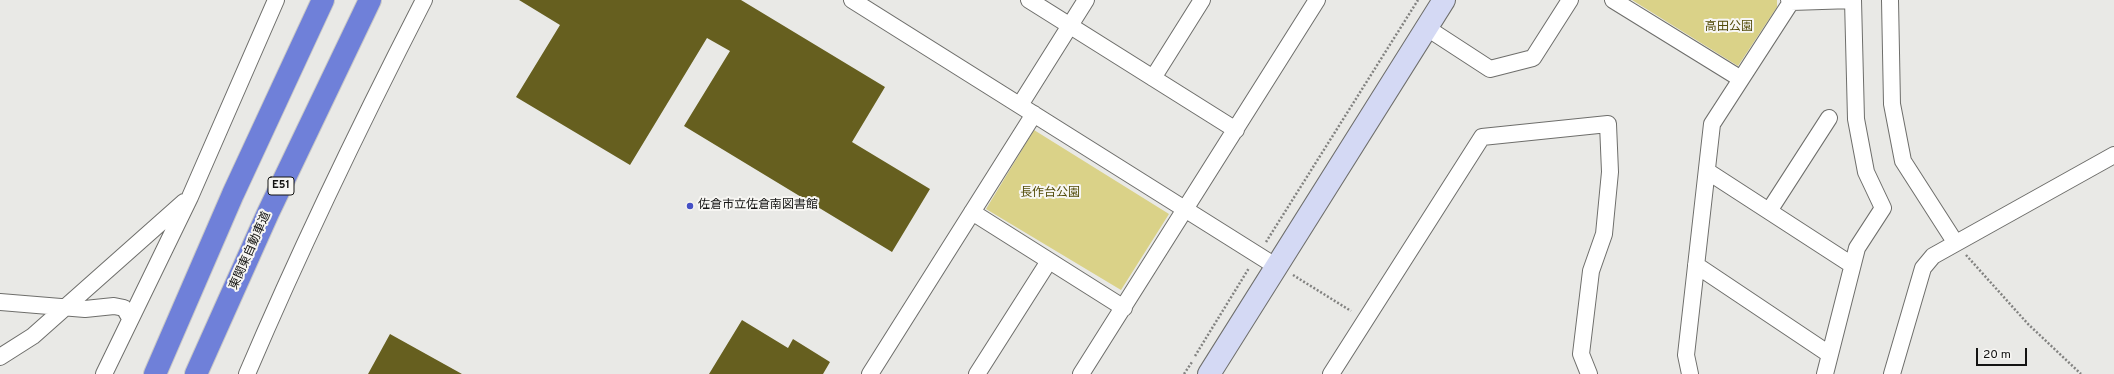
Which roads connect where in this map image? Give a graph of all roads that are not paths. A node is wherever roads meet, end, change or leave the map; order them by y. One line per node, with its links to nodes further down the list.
1 (276, 0): 26 (street)
2 (323, 0): 42 (highway)
3 (370, 0): 43 (highway, 東関東自動車道 / E51)
4 (424, 0): 44 (street)
5 (1029, 0): 16 (street)
6 (1086, 0): 16 (street)
7 (1202, 0): 18 (street)
8 (1317, 0): 23 (street)
9 (1444, 0): 17 (street)
10 (1570, 0): 17 (street)
11 (1613, 0): 19 (street)
12 (1853, 0): 15 (street); 33 (street)
13 (1890, 0): 30 (street)
14 (855, 1): 20 (street)
15 (1790, 1): 19 (street)
16 (1070, 26): 18 (street); 20 (street)
17 (1427, 28): 34 (street)
18 (1153, 78): 23 (street)
19 (1741, 79): 25 (street)
20 (1020, 105): 21 (street)
21 (1034, 114): 27 (street); 29 (street)
22 (1829, 118): 28 (street)
23 (1236, 130): 27 (street)
24 (2114, 155): 30 (street)
25 (1707, 171): 28 (street); 32 (street)
26 (190, 197): 36 (street); 38 (street)
27 (1186, 209): 34 (street); 37 (street)
28 (1770, 211): 33 (street)
29 (972, 212): 31 (street); 45 (street)
30 (1955, 242): 53 (street)
31 (1049, 261): 37 (street); 46 (street)
32 (1696, 264): 39 (street); 51 (street)
33 (1852, 264): 39 (street)
34 (1284, 271): 48 (street)
35 (0, 302): 36 (street)
36 (68, 306): 38 (street); 40 (street)
37 (1124, 308): 47 (street)
38 (130, 318): 41 (street)
39 (1829, 354): 52 (street)
40 (0, 357)
41 (104, 374)
42 (155, 374)
43 (196, 374)
44 (247, 374)
45 (870, 374)
46 (977, 374)
47 (1081, 374)
48 (1210, 374)
49 (1331, 374): 50 (street)
50 (1590, 374)
51 (1690, 374)
52 (1825, 374)
53 (1892, 374)

